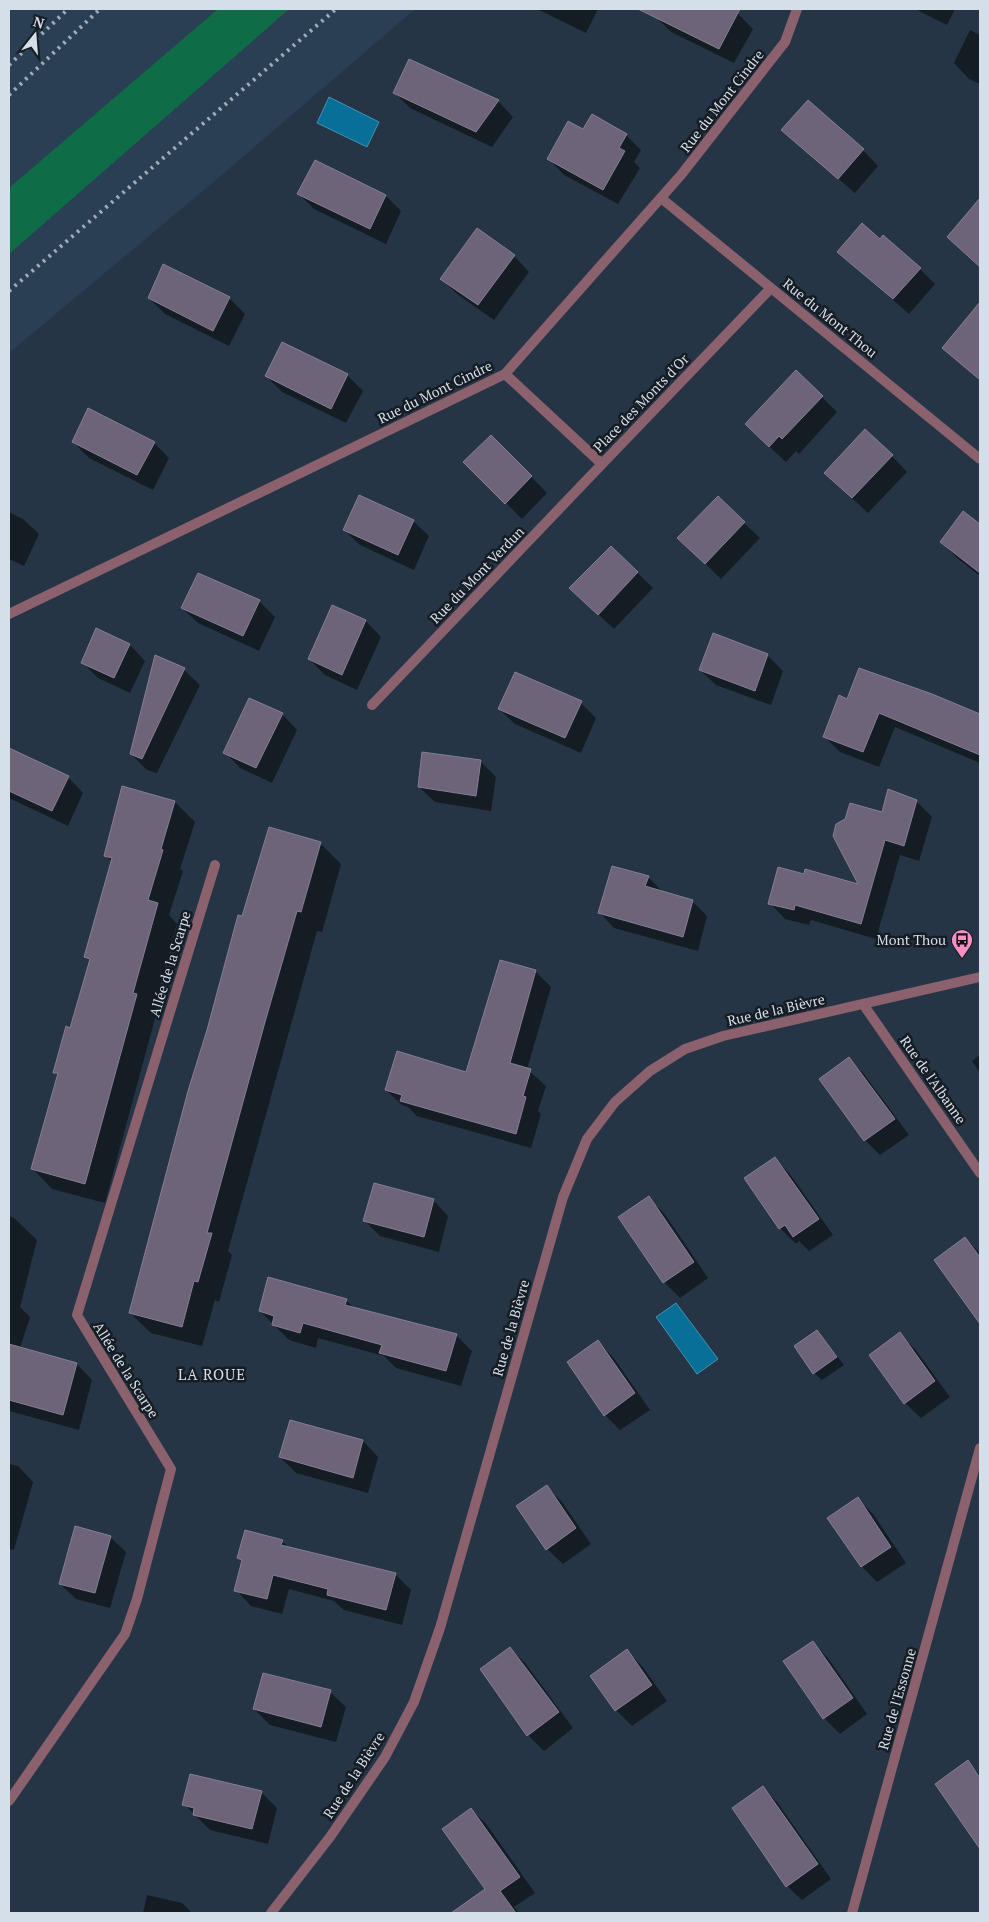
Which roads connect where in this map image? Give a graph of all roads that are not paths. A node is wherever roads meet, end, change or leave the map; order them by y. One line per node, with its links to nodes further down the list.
1 (797, 9): 2 (street, Rue du Mont Cindre)
2 (661, 198): 3 (street, Rue du Mont Thou); 4 (street, Rue du Mont Cindre)
3 (771, 288): 5 (street, Rue du Mont Thou); 6 (street, Place des Monts d'Or)
4 (505, 374): 6 (street, Place des Monts d'Or); 7 (street, Rue du Mont Cindre)
5 (980, 459)
6 (602, 464): 8 (street, Rue du Mont Verdun)
7 (9, 614)
8 (372, 705)
9 (215, 865): 16 (street, Allée de la Scarpe)
10 (980, 977): 11 (street, Rue de la Bièvre)
11 (863, 1004): 12 (street, Rue de l'Albanne); 17 (street, Rue de la Bièvre)
12 (980, 1173)
13 (980, 1448): 15 (street, Rue de l'Essonne)
14 (980, 1485): 15 (street)
15 (969, 1492): 18 (street, Rue de l'Essonne)
16 (9, 1801)
17 (271, 1913)
18 (852, 1913)

